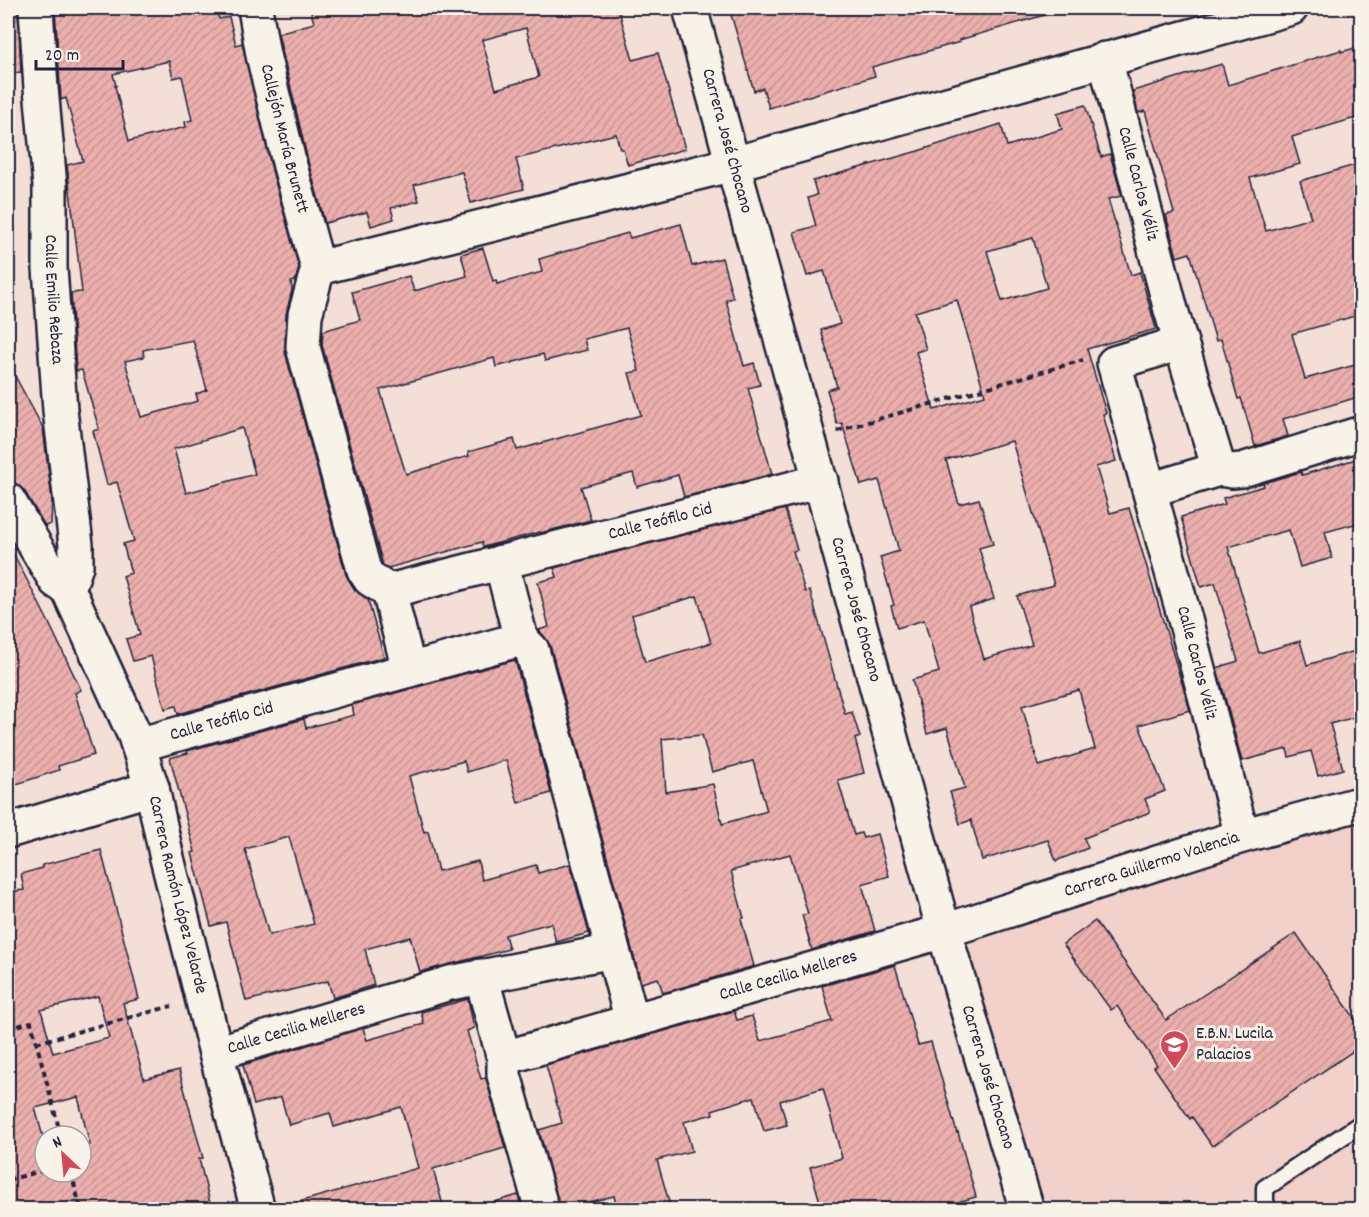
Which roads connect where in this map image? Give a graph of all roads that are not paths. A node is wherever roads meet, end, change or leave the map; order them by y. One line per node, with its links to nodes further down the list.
1 (36, 8): 15 (street, Calle Emilio Rebaza)
2 (690, 8): 6 (street, Carrera José Chocano)
3 (1291, 8): 5 (street)
4 (262, 9): 7 (street, Callejón María Brunett)
5 (1105, 59): 6 (street); 8 (street, Calle Carlos Véliz)
6 (733, 164): 7 (street); 11 (street, Carrera José Chocano)
7 (318, 268): 16 (street)
8 (1180, 344): 10 (street, Calle Carlos Véliz); 12 (street, Calle Carlos Véliz)
9 (1362, 433): 10 (street)
10 (1219, 469): 12 (street)
11 (821, 481): 14 (street, Calle Teófilo Cid); 24 (street, Carrera José Chocano)
12 (1150, 490): 23 (street, Calle Carlos Véliz)
13 (8, 500): 15 (street, Carrera Ramón López Velarde)
14 (501, 562): 16 (street, Calle Teófilo Cid); 17 (street)
15 (68, 589): 19 (street, Carrera Ramón López Velarde)
16 (389, 591): 18 (street)
17 (521, 639): 18 (street, Calle Teófilo Cid); 25 (street)
18 (409, 670): 19 (street, Calle Teófilo Cid)
19 (138, 745): 20 (street, Carrera Ramón López Velarde)
20 (152, 788): 22 (street); 28 (street, Carrera Ramón López Velarde)
21 (1362, 802): 23 (street, Carrera Guillermo Valencia)
22 (8, 831)
23 (1242, 836): 24 (street, Carrera Guillermo Valencia)
24 (944, 931): 27 (street, Calle Cecilia Melleres); 33 (street, Carrera José Chocano)
25 (613, 951): 26 (street, Calle Cecilia Melleres); 27 (street)
26 (481, 976): 28 (street, Calle Cecilia Melleres); 29 (street)
27 (632, 1021): 29 (street, Calle Cecilia Melleres)
28 (216, 1053): 31 (street, Carrera Ramón López Velarde)
29 (504, 1058): 32 (street)
30 (1362, 1123): 34 (lane)
31 (258, 1209)
32 (542, 1209)
33 (1027, 1209)
34 (1268, 1209)

